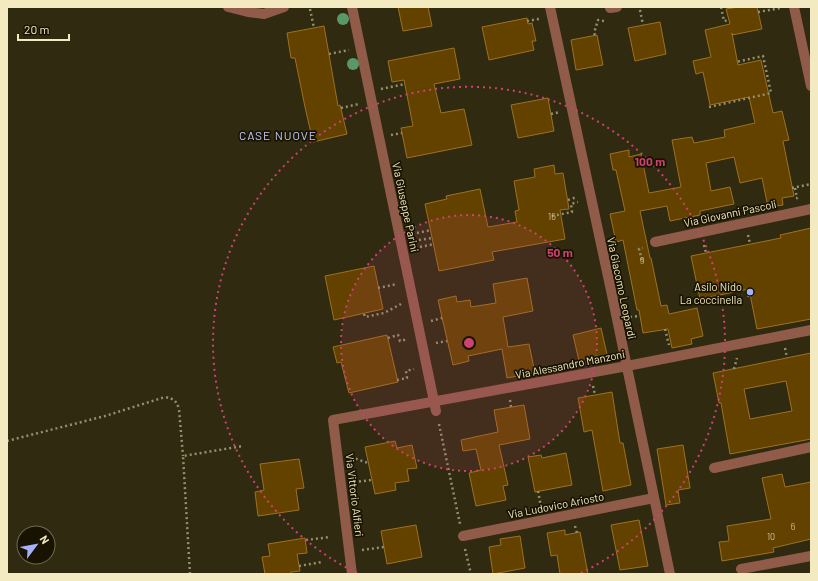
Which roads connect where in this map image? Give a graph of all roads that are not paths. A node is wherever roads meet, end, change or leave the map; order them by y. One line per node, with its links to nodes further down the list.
1 (228, 7): 2 (street)
2 (284, 7)
3 (352, 7): 11 (street, Via Giuseppe Parini)
4 (550, 7): 10 (street, Via Giacomo Leopardi)
5 (794, 7): 6 (street)
6 (811, 86)
7 (811, 209): 8 (street, Via Giovanni Pascoli)
8 (655, 242)
9 (811, 330): 10 (street, Via Alessandro Manzoni)
10 (627, 366): 11 (street, Via Alessandro Manzoni); 15 (street, Via Giacomo Leopardi)
11 (435, 407): 12 (street, Via Alessandro Manzoni)
12 (333, 420): 19 (street, Via Vittorio Alfieri)
13 (811, 447): 14 (street)
14 (714, 468)
15 (654, 498): 16 (street, Via Ludovico Ariosto); 20 (street, Via Giacomo Leopardi)
16 (463, 536)
17 (811, 556): 18 (street)
18 (741, 569)
19 (352, 574)
20 (670, 574)

